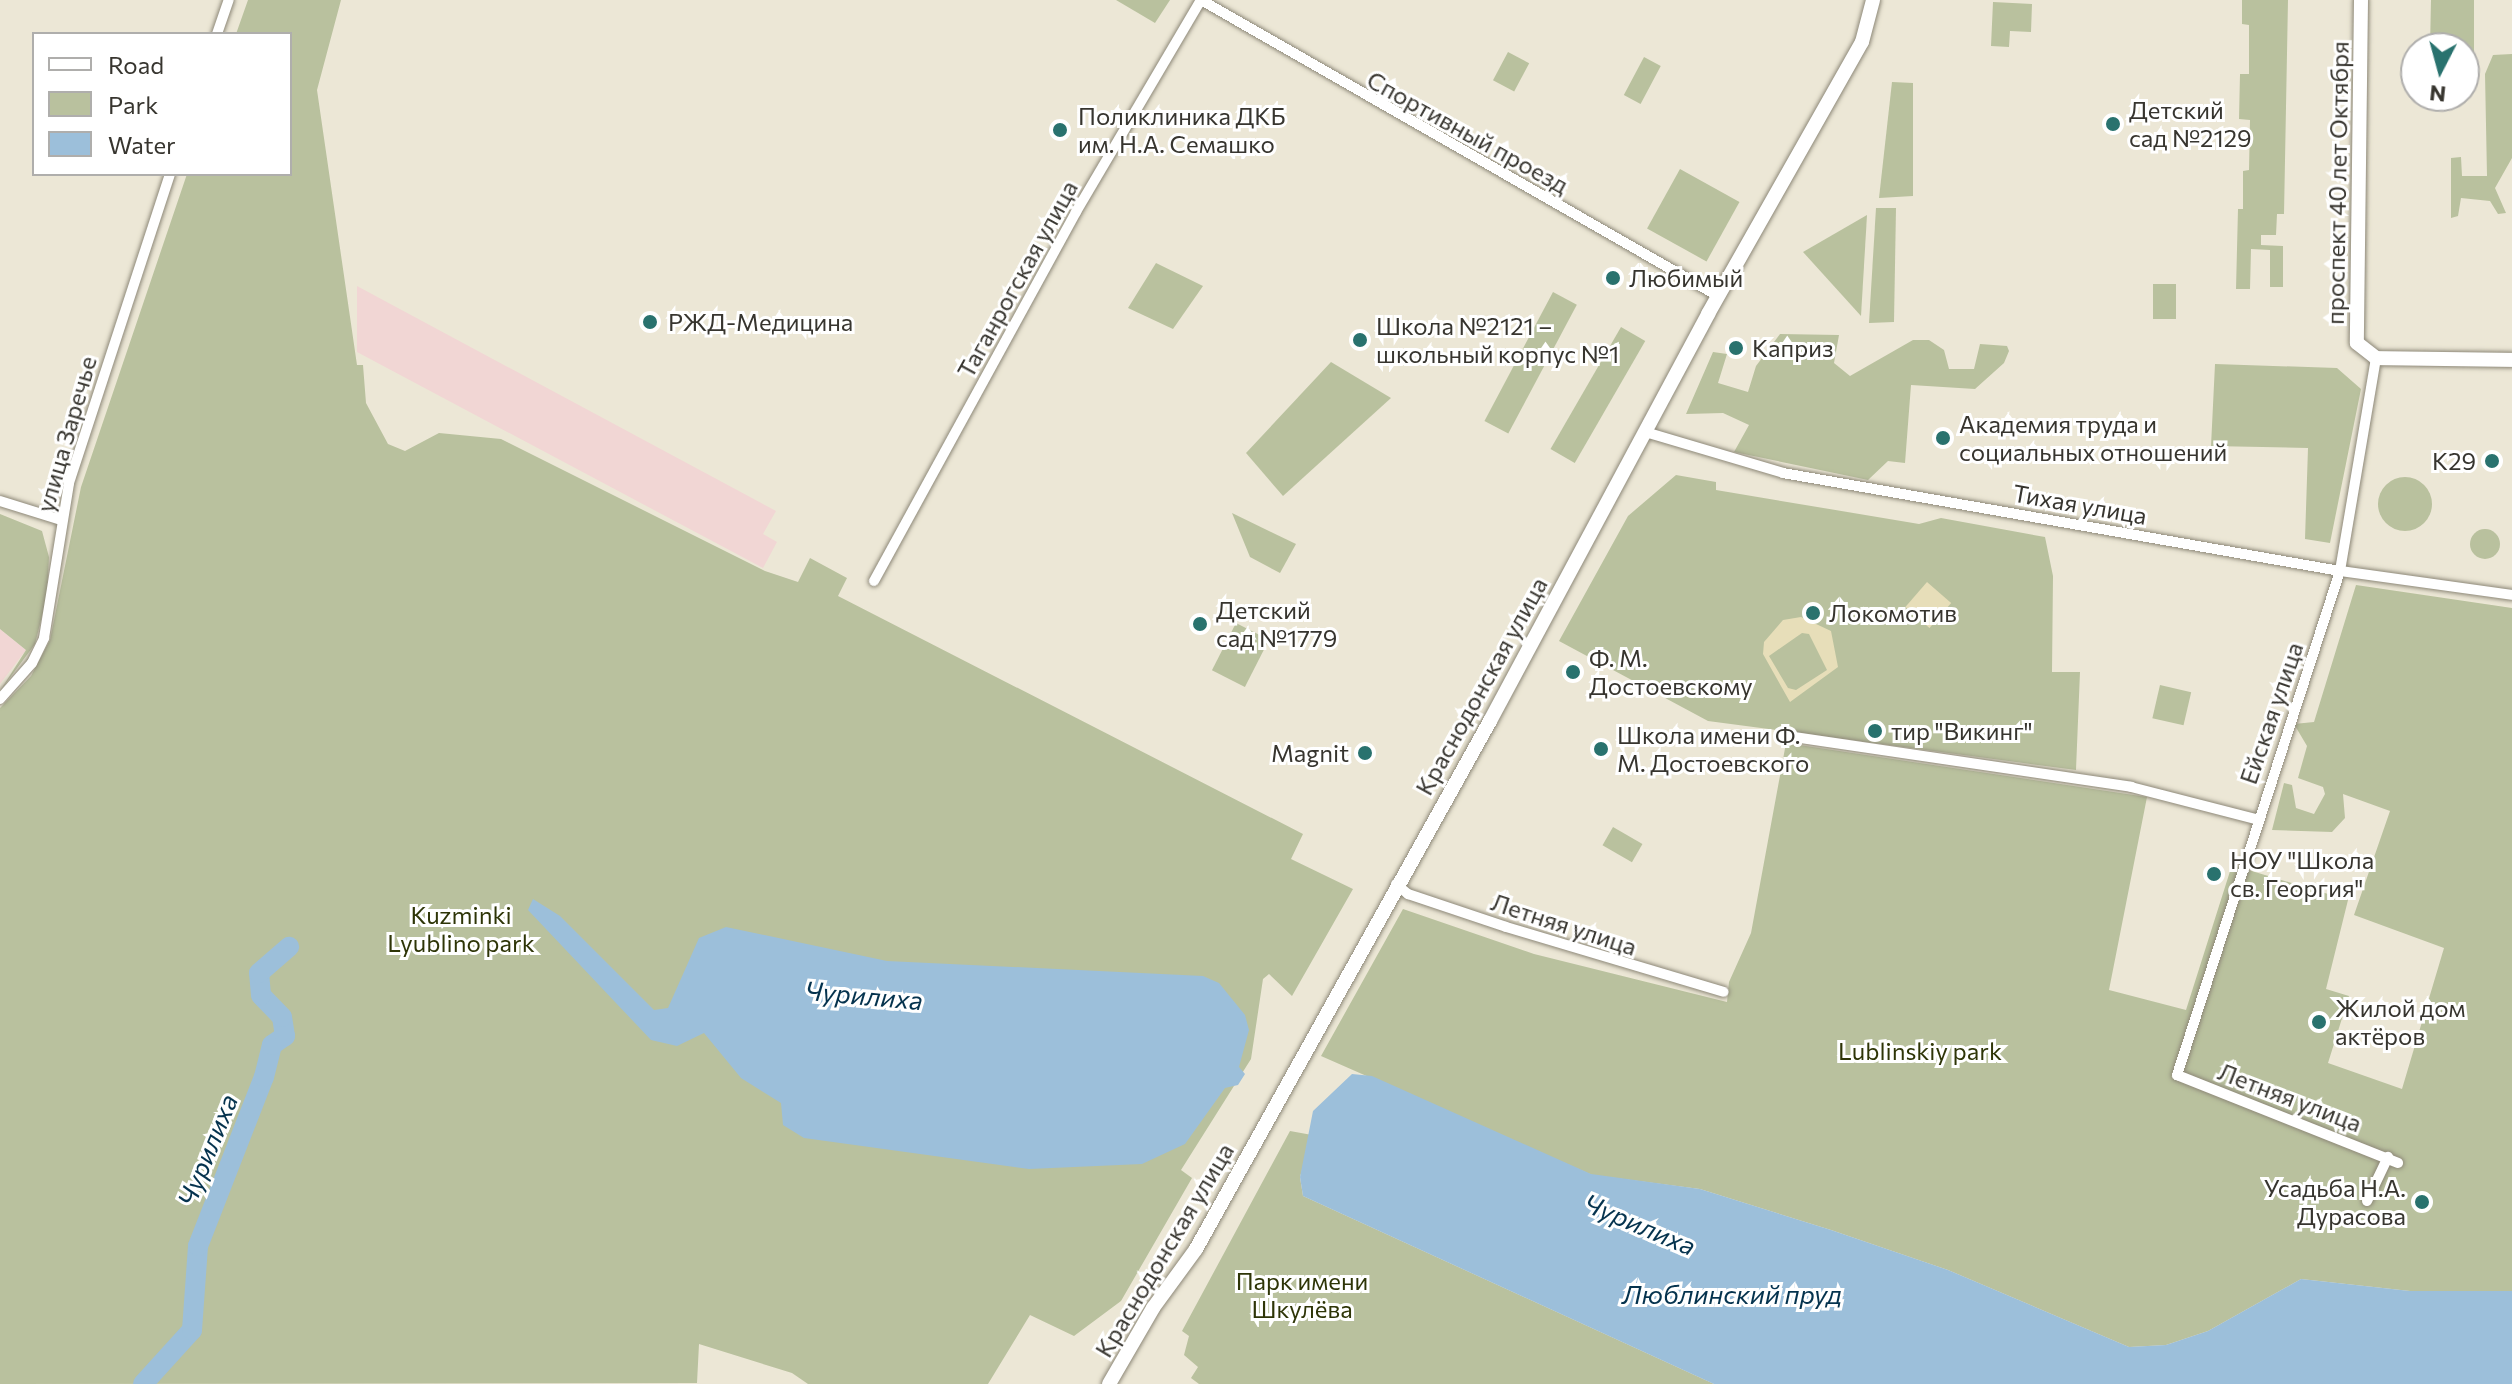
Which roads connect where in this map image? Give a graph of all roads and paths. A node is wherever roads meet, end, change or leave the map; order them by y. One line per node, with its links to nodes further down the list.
1 (229, 0): 5 (street)
2 (1201, 0): 7 (street, Спортивный проезд); 14 (street, Таганрогская улица)
3 (1873, 0): 7 (main road, Краснодонская улица)
4 (2361, 0): 8 (main road, проспект 40 лет Октября)
5 (218, 32)
6 (169, 176): 12 (street, улица Заречье)
7 (1718, 296): 10 (main road, Краснодонская улица)
8 (2376, 358): 9 (main road); 13 (street, Ейская улица)
9 (2512, 360)
10 (1645, 432): 13 (street, Тихая улица); 19 (main road, Краснодонская улица)
11 (0, 501): 12 (street)
12 (61, 520): 16 (street, улица Заречье)
13 (2340, 571): 15 (street, Тихая улица); 18 (street, Ейская улица)
14 (874, 581)
15 (2512, 595)
16 (0, 699)
17 (1794, 737): 18 (street)
18 (2256, 819): 21 (street, Ейская улица)
19 (1396, 884): 20 (street, Летняя улица); 23 (main road, Краснодонская улица)
20 (1724, 992)
21 (2177, 1075): 22 (street, Летняя улица)
22 (2367, 1201)
23 (1109, 1384)

